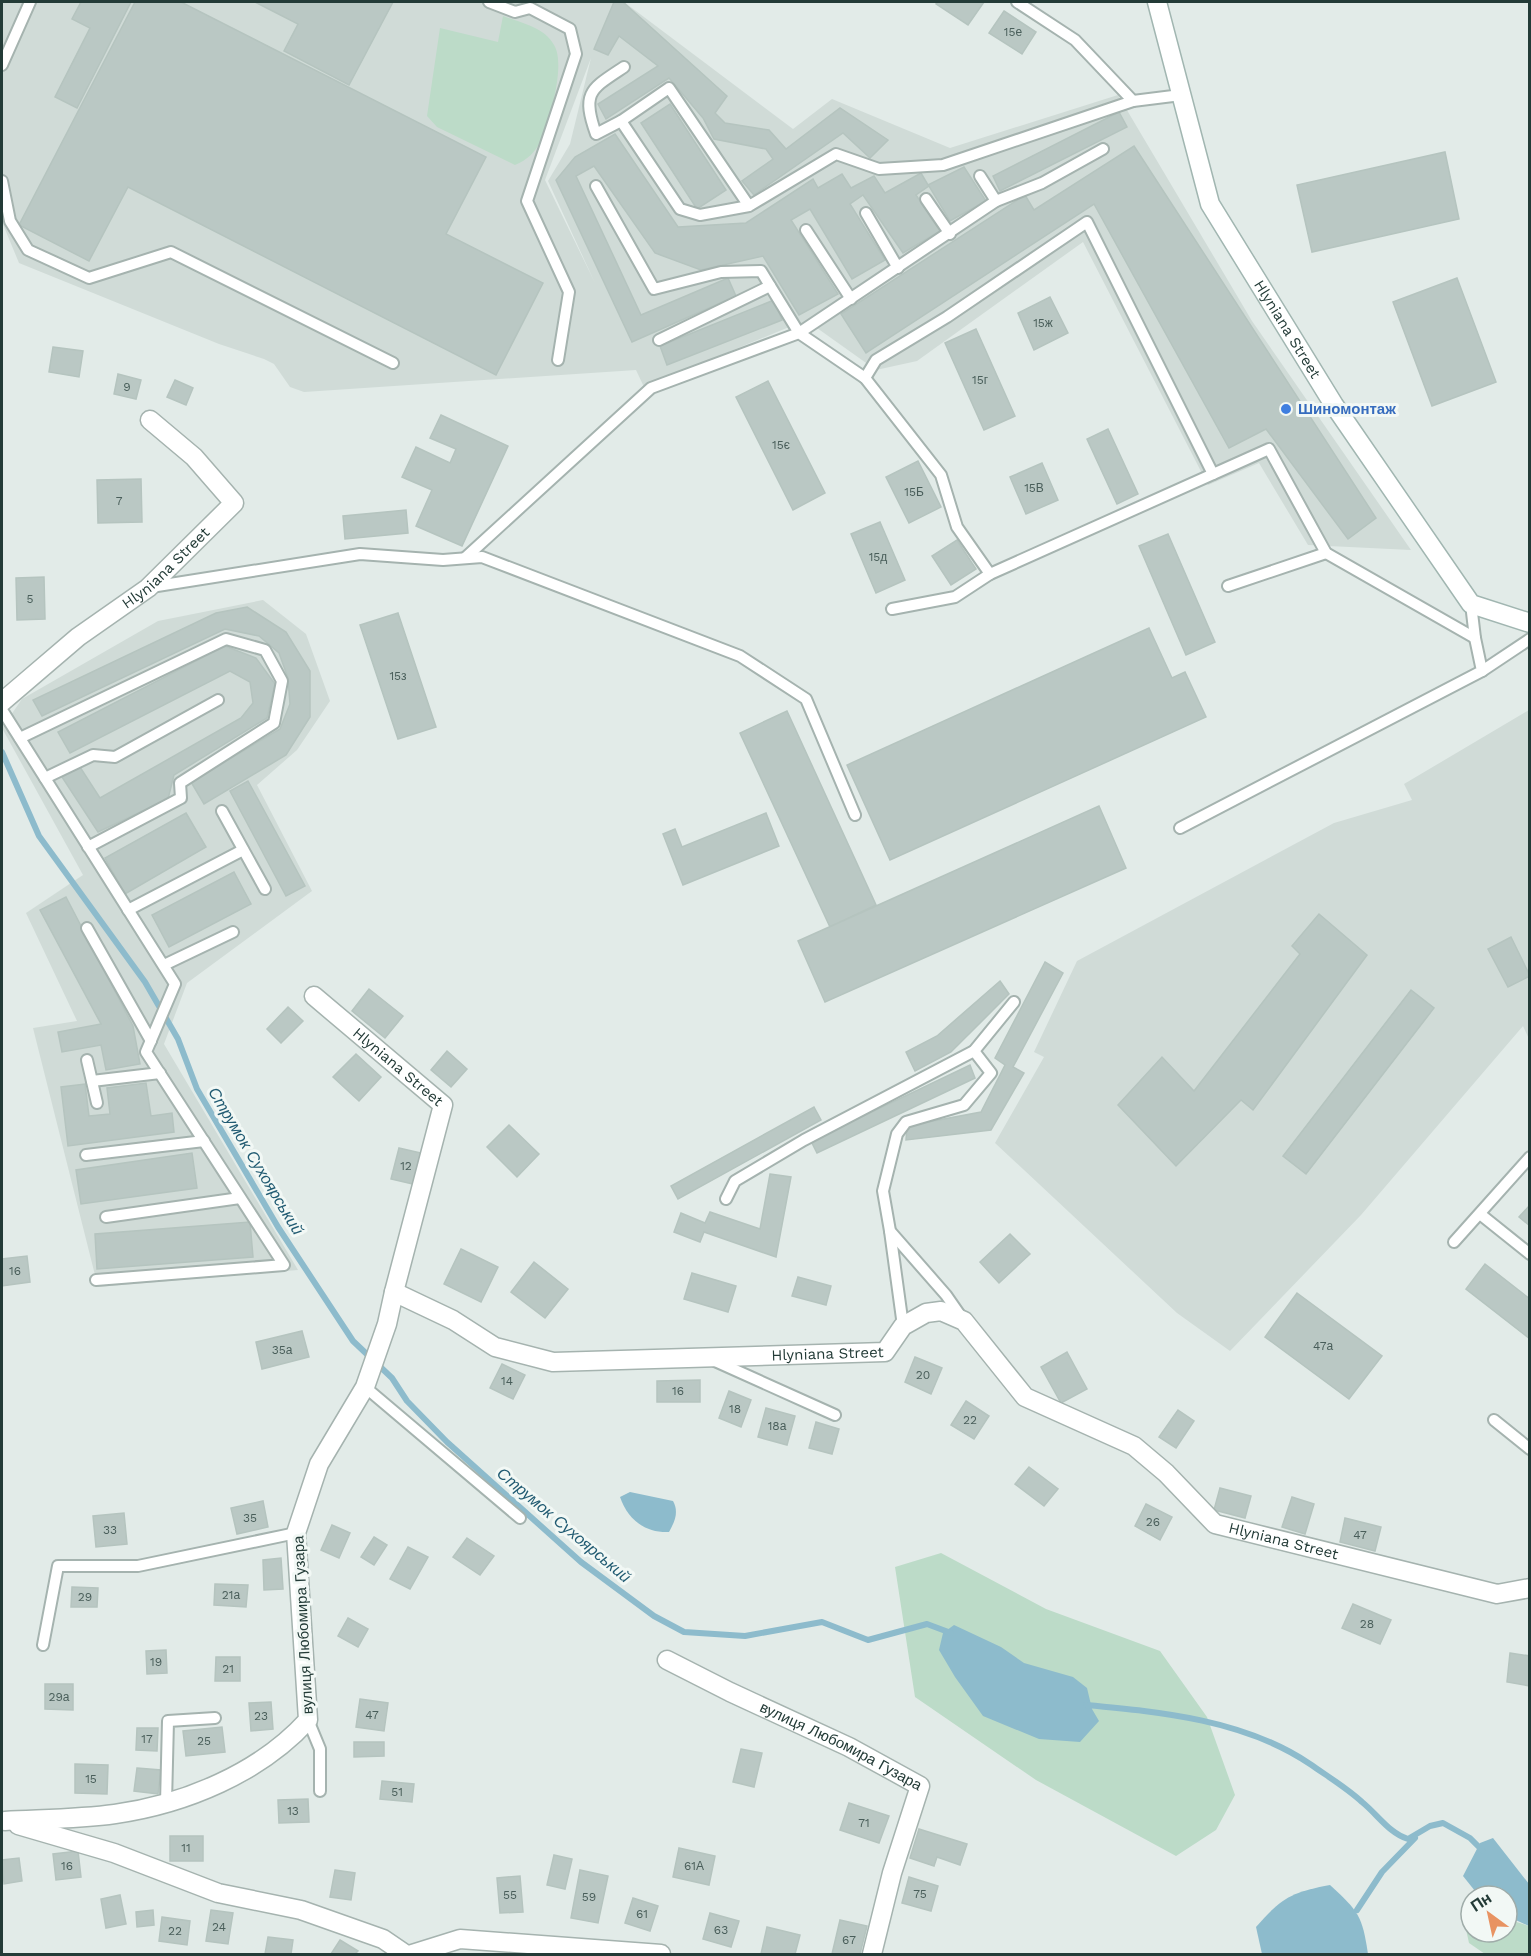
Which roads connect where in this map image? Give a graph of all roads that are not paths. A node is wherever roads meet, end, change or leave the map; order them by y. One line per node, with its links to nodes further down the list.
1 (30, 2): 5 (lane)
2 (489, 2): 25 (lane)
3 (1017, 2): 8 (lane)
4 (1157, 2): 7 (street, Hlyniana Street)
5 (2, 65)
6 (624, 67): 9 (lane)
7 (1181, 95): 8 (lane); 35 (street, Hlyniana Street)
8 (1133, 101): 16 (lane)
9 (621, 121): 16 (lane); 16 (lane)
10 (1103, 149): 15 (lane)
11 (980, 176): 15 (lane)
12 (2, 181): 26 (lane)
13 (596, 186): 21 (lane)
14 (926, 199): 19 (lane)
15 (996, 201): 19 (lane)
16 (749, 206)
17 (866, 213): 20 (lane)
18 (806, 230): 22 (lane)
19 (950, 234): 20 (lane)
20 (898, 268): 22 (lane)
21 (770, 286): 23 (lane); 24 (lane)
22 (851, 299): 23 (lane)
23 (799, 333): 27 (lane); 31 (lane)
24 (659, 340)
25 (558, 360)
26 (393, 363)
27 (865, 378): 29 (lane); 32 (lane)
28 (150, 420): 34 (street, Hlyniana Street)
29 (1213, 474): 30 (lane); 32 (lane)
30 (1326, 553): 33 (lane); 38 (lane)
31 (465, 558): 34 (lane); 47 (lane)
32 (990, 574): 36 (lane)
33 (1228, 586)
34 (148, 588): 42 (street, Hlyniana Street)
35 (1471, 604): 37 (street); 38 (lane)
36 (892, 609)
37 (1530, 623)
38 (1475, 638): 40 (lane)
39 (1530, 639): 40 (lane)
40 (1482, 671): 48 (lane)
41 (218, 700): 45 (lane)
42 (2, 702)
43 (2, 710): 44 (lane)
44 (20, 738): 45 (lane); 49 (lane)
45 (45, 778): 49 (lane)
46 (222, 811): 50 (lane)
47 (855, 815)
48 (1180, 828)
49 (88, 847): 52 (lane)
50 (243, 850): 51 (lane); 52 (lane)
51 (265, 889)
52 (128, 910): 55 (lane)
53 (87, 928): 58 (lane)
54 (233, 932): 55 (lane)
55 (164, 965): 58 (lane)
56 (314, 996): 75 (street, Hlyniana Street)
57 (1014, 1002): 59 (lane)
58 (151, 1041): 61 (lane)
59 (974, 1051): 68 (lane); 71 (lane)
60 (87, 1060): 62 (lane)
61 (160, 1073): 62 (lane); 64 (lane)
62 (92, 1082): 63 (lane)
63 (97, 1103)
64 (204, 1141): 65 (lane); 67 (lane)
65 (86, 1155)
66 (1530, 1157): 69 (lane)
67 (240, 1198): 70 (lane); 74 (lane)
68 (726, 1199)
69 (1480, 1214): 72 (lane); 73 (lane)
70 (106, 1217)
71 (890, 1231): 76 (lane); 77 (lane)
72 (1454, 1242)
73 (1530, 1254)
74 (96, 1280)
75 (394, 1292): 78 (street, Hlyniana Street); 79 (street, вулиця Любомира Гузара)
76 (964, 1321): 77 (street, Hlyniana Street); 85 (street, Hlyniana Street)
77 (903, 1326): 78 (street, Hlyniana Street)
78 (707, 1357): 80 (lane)
79 (368, 1379): 83 (lane); 84 (street, вулиця Любомира Гузара)
80 (835, 1415)
81 (1494, 1420): 82 (lane)
82 (1530, 1449)
83 (520, 1518)
84 (297, 1533): 86 (lane); 89 (street, вулиця Любомира Гузара)
85 (1530, 1588)
86 (43, 1645)
87 (667, 1660): 96 (street, вулиця Любомира Гузара)
88 (215, 1718): 91 (lane)
89 (308, 1720): 90 (lane); 91 (street, вулиця Любомира Гузара)
90 (320, 1791)
91 (166, 1803): 92 (street, вулиця Любомира Гузара)
92 (3, 1820): 93 (street, вулиця Любомира Гузара)
93 (405, 1954)
94 (412, 1954): 95 (street)
95 (661, 1954)
96 (872, 1954)

